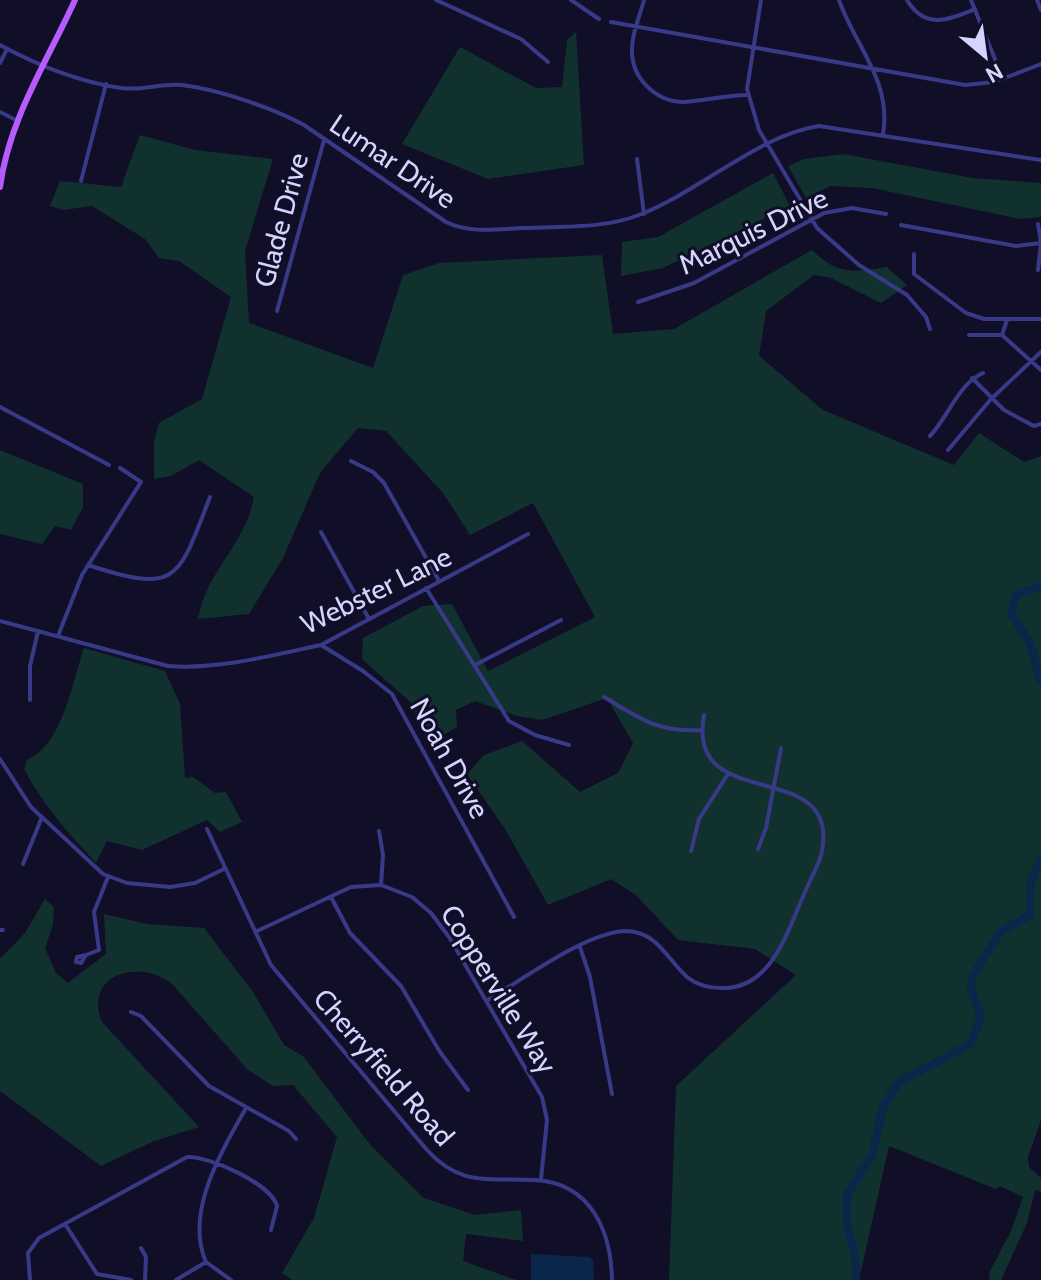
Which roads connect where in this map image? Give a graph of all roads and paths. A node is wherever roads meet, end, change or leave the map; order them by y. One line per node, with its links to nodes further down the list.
1 (75, 0): 21 (main road)
2 (437, 0): 18 (street)
3 (571, 0): 12 (street)
4 (644, 0): 14 (street)
5 (761, 0): 16 (street)
6 (839, 0): 22 (street)
7 (907, 0): 10 (street)
8 (971, 0): 10 (street)
9 (1037, 0): 11 (street)
10 (975, 9): 23 (street)
11 (1041, 10)
12 (599, 19)
13 (611, 22): 14 (street)
14 (637, 26): 16 (street); 25 (street)
15 (0, 45): 17 (street, Lumar Drive)
16 (752, 47): 22 (street); 25 (street)
17 (7, 49): 19 (street); 21 (street, Lumar Drive)
18 (548, 62)
19 (0, 63)
20 (1041, 64): 23 (street)
21 (43, 67): 24 (street, Lumar Drive); 27 (main road)
22 (875, 69): 23 (street); 28 (street)
23 (1003, 79)
24 (106, 84): 29 (street, Lumar Drive); 34 (street)
25 (747, 95): 30 (street)
26 (0, 112): 27 (street)
27 (16, 120): 33 (main road)
28 (883, 134): 30 (street, Lumar Drive); 32 (street, Lumar Drive)
29 (324, 140): 36 (street, Lumar Drive); 45 (street, Glade Drive)
30 (768, 146): 36 (street, Lumar Drive); 38 (street)
31 (637, 159): 36 (street)
32 (1041, 160)
33 (1, 168): 35 (main road)
34 (81, 181)
35 (0, 187)
36 (644, 214)
37 (886, 214): 38 (street, Marquis Drive)
38 (810, 219): 44 (street, Marquis Drive); 48 (street)
39 (1038, 224): 41 (street)
40 (901, 225): 41 (street)
41 (1041, 243): 43 (street)
42 (914, 254): 47 (street)
43 (1038, 270)
44 (638, 302)
45 (277, 311)
46 (1041, 319): 47 (street)
47 (1007, 320): 50 (street)
48 (930, 329)
49 (969, 335): 50 (street)
50 (1002, 335): 52 (street)
51 (1041, 352): 52 (street)
52 (1032, 359): 53 (street); 56 (street)
53 (1041, 370)
54 (983, 373): 55 (street)
55 (972, 378): 56 (street); 59 (street)
56 (991, 399): 58 (street); 60 (street)
57 (0, 407): 62 (street)
58 (1041, 424)
59 (930, 436)
60 (948, 450)
61 (351, 461): 68 (street)
62 (109, 465)
63 (120, 468): 67 (street)
64 (210, 497): 67 (street)
65 (321, 532): 70 (street)
66 (528, 534): 68 (street, Webster Lane)
67 (88, 565): 74 (street)
68 (439, 581): 69 (street, Webster Lane)
69 (426, 588): 70 (street, Webster Lane); 76 (street)
70 (369, 619): 75 (street, Webster Lane)
71 (561, 620): 76 (street)
72 (0, 621): 73 (street, Webster Lane)
73 (38, 631): 74 (street, Webster Lane); 78 (street)
74 (58, 636): 75 (street, Webster Lane)
75 (321, 645): 96 (street, Noah Drive)
76 (474, 666): 81 (street)
77 (604, 697): 80 (street)
78 (30, 700)
79 (704, 715): 80 (street)
80 (702, 730): 84 (street)
81 (569, 745)
82 (781, 748): 85 (street)
83 (0, 759): 86 (street)
84 (728, 774): 85 (street); 90 (street)
85 (774, 786): 89 (street); 98 (street)
86 (42, 817): 91 (street); 93 (street)
87 (207, 829): 92 (street, Cherryfield Road)
88 (379, 831): 94 (street)
89 (758, 849)
90 (691, 851)
91 (23, 864)
92 (224, 869): 93 (street); 97 (street, Cherryfield Road)
93 (108, 877): 99 (street)
94 (381, 885): 95 (street); 100 (street, Copperville Way)
95 (331, 897): 97 (street); 102 (street)
96 (514, 917)
97 (255, 932): 107 (street, Cherryfield Road)
98 (580, 947): 100 (street); 103 (street)
99 (69, 958)
100 (486, 1001): 107 (street, Copperville Way)
101 (131, 1012): 104 (street)
102 (468, 1090)
103 (612, 1094)
104 (246, 1108): 105 (street); 106 (street)
105 (296, 1139)
106 (217, 1164): 108 (street); 109 (street); 111 (street)
107 (541, 1180): 117 (street, Cherryfield Road)
108 (65, 1224): 112 (street); 113 (street)
109 (271, 1230)
110 (141, 1248): 114 (street)
111 (206, 1262): 115 (street); 116 (street)
112 (30, 1280)
113 (131, 1280)
114 (145, 1280)
115 (176, 1280)
116 (231, 1280)
117 (612, 1280)

